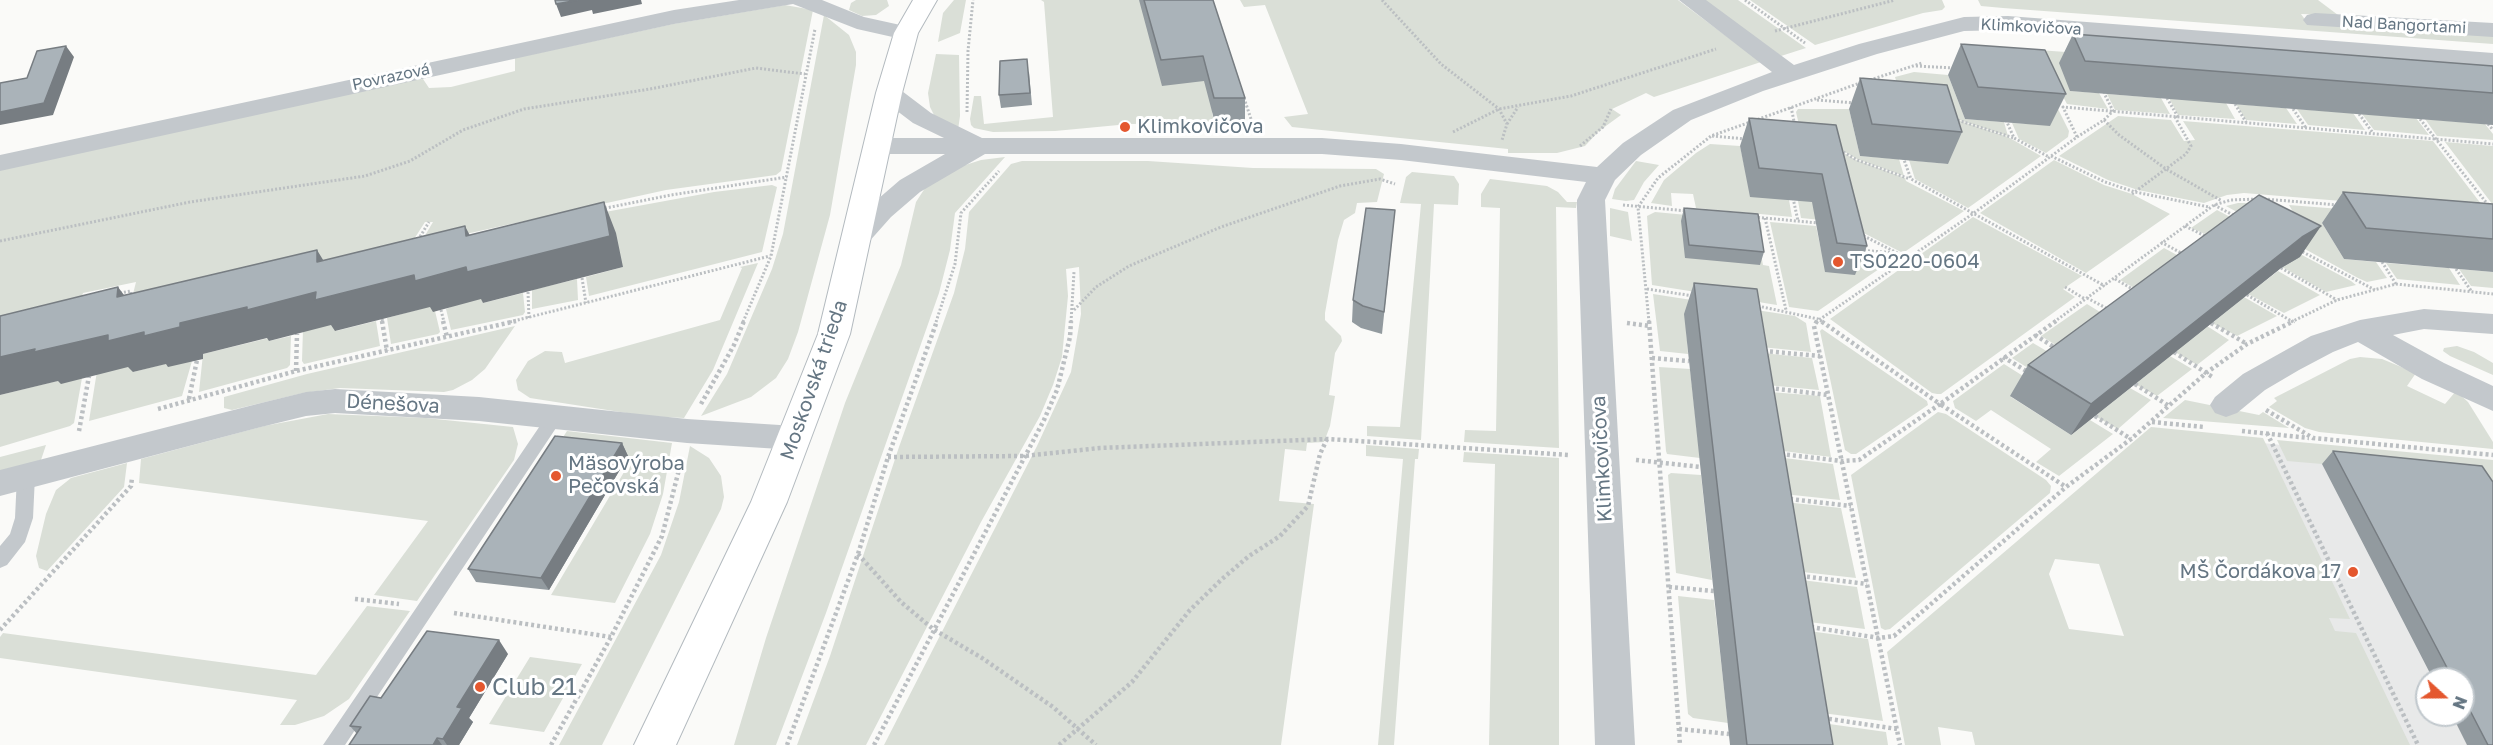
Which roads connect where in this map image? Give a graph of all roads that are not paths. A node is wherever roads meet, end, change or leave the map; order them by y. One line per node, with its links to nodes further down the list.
1 (784, 0): 15 (street, Povrazová)
2 (802, 0): 9 (street)
3 (926, 0): 9 (street, Moskovská trieda)
4 (1691, 0): 11 (street)
5 (1961, 0): 7 (street)
6 (2315, 20): 8 (street, Nad Bangortami)
7 (1979, 23): 10 (street, Klimkovičova); 11 (street, Klimkovičova)
8 (2493, 30)
9 (906, 33): 12 (street, Moskovská trieda)
10 (2493, 60)
11 (1789, 74): 16 (street, Klimkovičova)
12 (889, 93): 13 (street, Moskovská trieda); 14 (street)
13 (877, 146): 14 (street); 17 (street, Moskovská trieda)
14 (983, 146): 16 (street); 17 (street)
15 (0, 163)
16 (1603, 176): 28 (street, Klimkovičova)
17 (857, 238): 23 (street, Moskovská trieda)
18 (2493, 324): 19 (street)
19 (2360, 330): 20 (street); 21 (street)
20 (2233, 399)
21 (2493, 399)
22 (554, 418): 23 (street, Dénešova); 24 (street, Dénešova); 26 (lane)
23 (795, 438): 27 (street, Moskovská trieda)
24 (13, 479): 25 (lane)
25 (0, 560)
26 (333, 745)
27 (655, 745)
28 (1615, 745)

